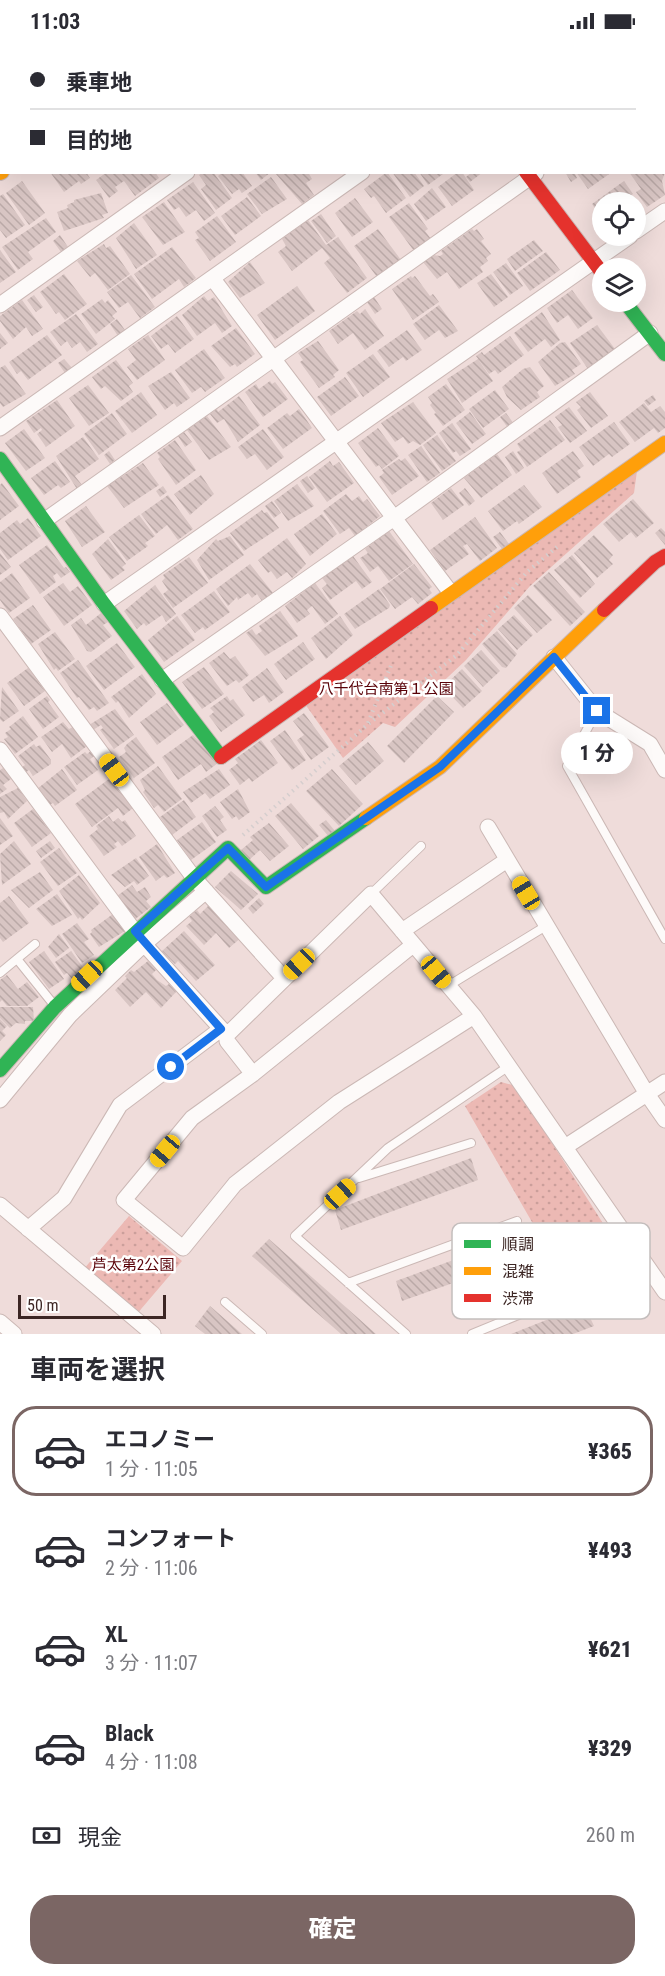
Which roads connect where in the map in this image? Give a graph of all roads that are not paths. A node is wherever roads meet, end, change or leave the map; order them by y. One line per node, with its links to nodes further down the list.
1 (184, 174): 11 (street)
2 (359, 174): 10 (street)
3 (531, 174): 8 (street); 15 (street)
4 (665, 211): 5 (street)
5 (646, 224)
6 (620, 246): 7 (street)
7 (608, 258)
8 (592, 260)
9 (592, 272): 17 (street)
10 (213, 279): 15 (street); 16 (street)
11 (0, 305)
12 (633, 312): 13 (street)
13 (650, 333): 14 (street); 20 (street)
14 (665, 354)
15 (272, 360): 17 (street); 21 (street)
16 (0, 428)
17 (335, 441): 20 (street); 24 (street)
18 (665, 443): 23 (street)
19 (0, 459): 21 (street)
20 (394, 518): 23 (street); 27 (street)
21 (44, 521): 24 (street)
22 (665, 556): 26 (street)
23 (451, 593): 27 (street)
24 (104, 604): 27 (street)
25 (0, 616): 34 (street)
26 (554, 657): 28 (street); 34 (street)
27 (162, 680)
28 (597, 711): 30 (street); 40 (lane)
29 (0, 750): 38 (street)
30 (665, 770)
31 (488, 827): 33 (street)
32 (421, 846): 36 (lane)
33 (507, 860): 37 (street); 39 (street)
34 (194, 878): 35 (street); 38 (street)
35 (206, 891): 42 (street); 46 (street)
36 (371, 894): 39 (street); 46 (street)
37 (546, 926): 47 (lane); 55 (street)
38 (135, 931): 42 (street); 48 (street)
39 (402, 931): 43 (street)
40 (665, 939)
41 (35, 944): 44 (lane)
42 (144, 944): 50 (street); 56 (street)
43 (413, 945): 47 (street); 53 (street)
44 (17, 959): 45 (lane); 48 (lane)
45 (0, 973)
46 (285, 978): 50 (street)
47 (448, 986): 49 (street)
48 (55, 1006): 52 (street)
49 (474, 1016): 51 (street); 53 (street)
50 (224, 1032): 53 (street); 65 (street)
51 (509, 1066): 59 (street); 60 (lane)
52 (0, 1070)
53 (253, 1074)
54 (665, 1082): 55 (street)
55 (647, 1094): 57 (street); 59 (street)
56 (0, 1100)
57 (665, 1120)
58 (471, 1143): 60 (lane)
59 (565, 1147): 64 (street)
60 (355, 1179): 68 (lane)
61 (0, 1205): 65 (street)
62 (517, 1221): 63 (lane)
63 (512, 1223)
64 (617, 1223)
65 (28, 1229): 74 (street)
66 (452, 1245): 68 (lane)
67 (650, 1270): 69 (street)
68 (348, 1283): 76 (lane)
69 (665, 1292)
70 (225, 1302): 75 (lane)
71 (509, 1319): 77 (lane)
72 (0, 1322): 73 (street)
73 (14, 1334)
74 (153, 1334)
75 (262, 1334)
76 (406, 1334)
77 (472, 1334)

